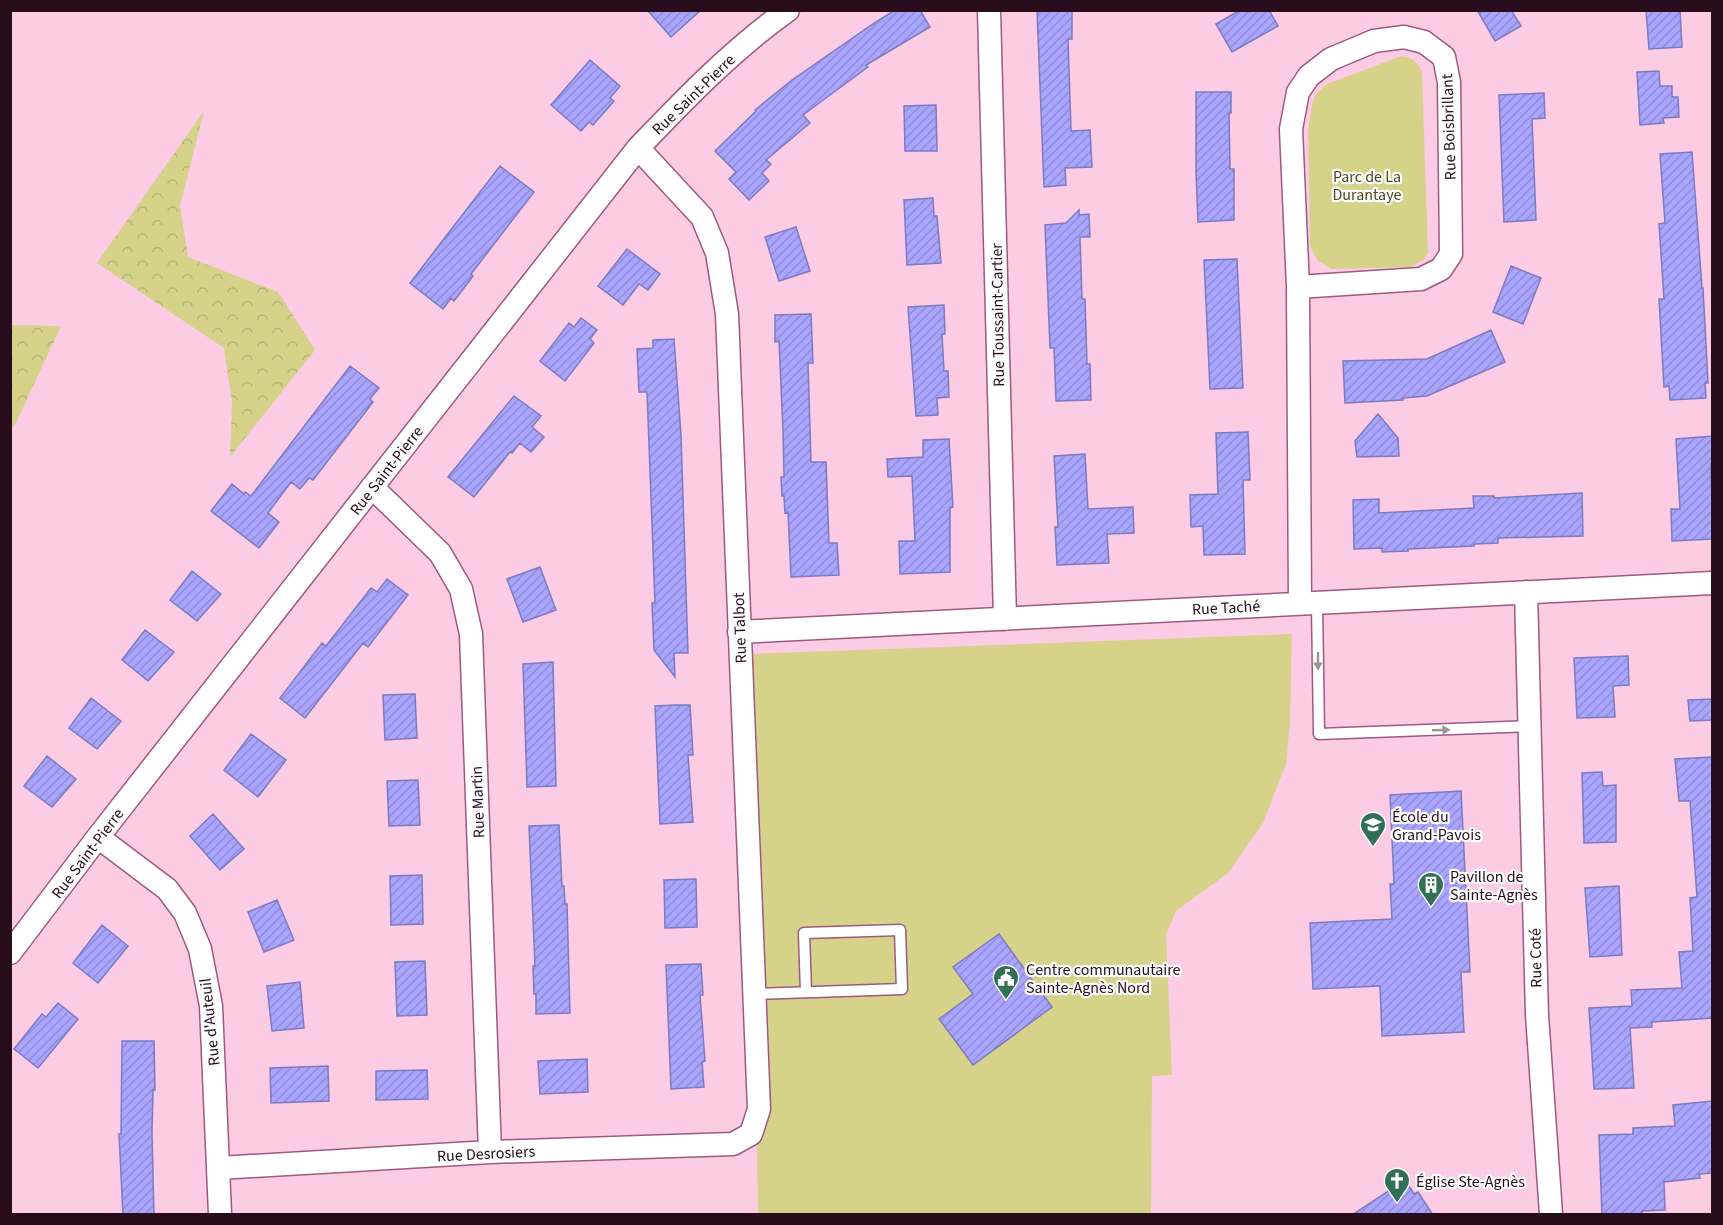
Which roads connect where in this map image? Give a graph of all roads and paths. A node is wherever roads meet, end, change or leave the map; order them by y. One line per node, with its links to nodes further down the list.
1 (788, 10): 3 (street, Rue Saint-Pierre)
2 (989, 10): 9 (street, Rue Toussaint-Cartier)
3 (638, 148): 5 (street, Rue Saint-Pierre); 10 (street, Rue Talbot)
4 (1298, 287): 4 (street, Rue Boisbrillant); 8 (street, Rue Boisbrillant)
5 (372, 488): 12 (street, Rue Saint-Pierre); 17 (street, Rue Martin)
6 (1713, 583): 7 (street, Rue Taché)
7 (1526, 592): 8 (street, Rue Taché); 11 (street, Rue Coté)
8 (1309, 603): 9 (street, Rue Taché); 11 (lane, one-way to 11)
9 (1005, 619): 10 (street, Rue Taché)
10 (739, 632): 15 (street, Rue Talbot)
11 (1530, 726): 20 (street, Rue Coté)
12 (98, 837): 13 (street, Rue Saint-Pierre); 18 (street, Rue d'Auteuil)
13 (10, 953)
14 (806, 992): 14 (lane); 15 (lane)
15 (754, 994): 16 (street, Rue Talbot)
16 (751, 1134): 17 (street, Rue Desrosiers)
17 (490, 1152): 18 (street, Rue Desrosiers)
18 (219, 1168): 19 (street, Rue d'Auteuil)
19 (220, 1215)
20 (1551, 1215)

